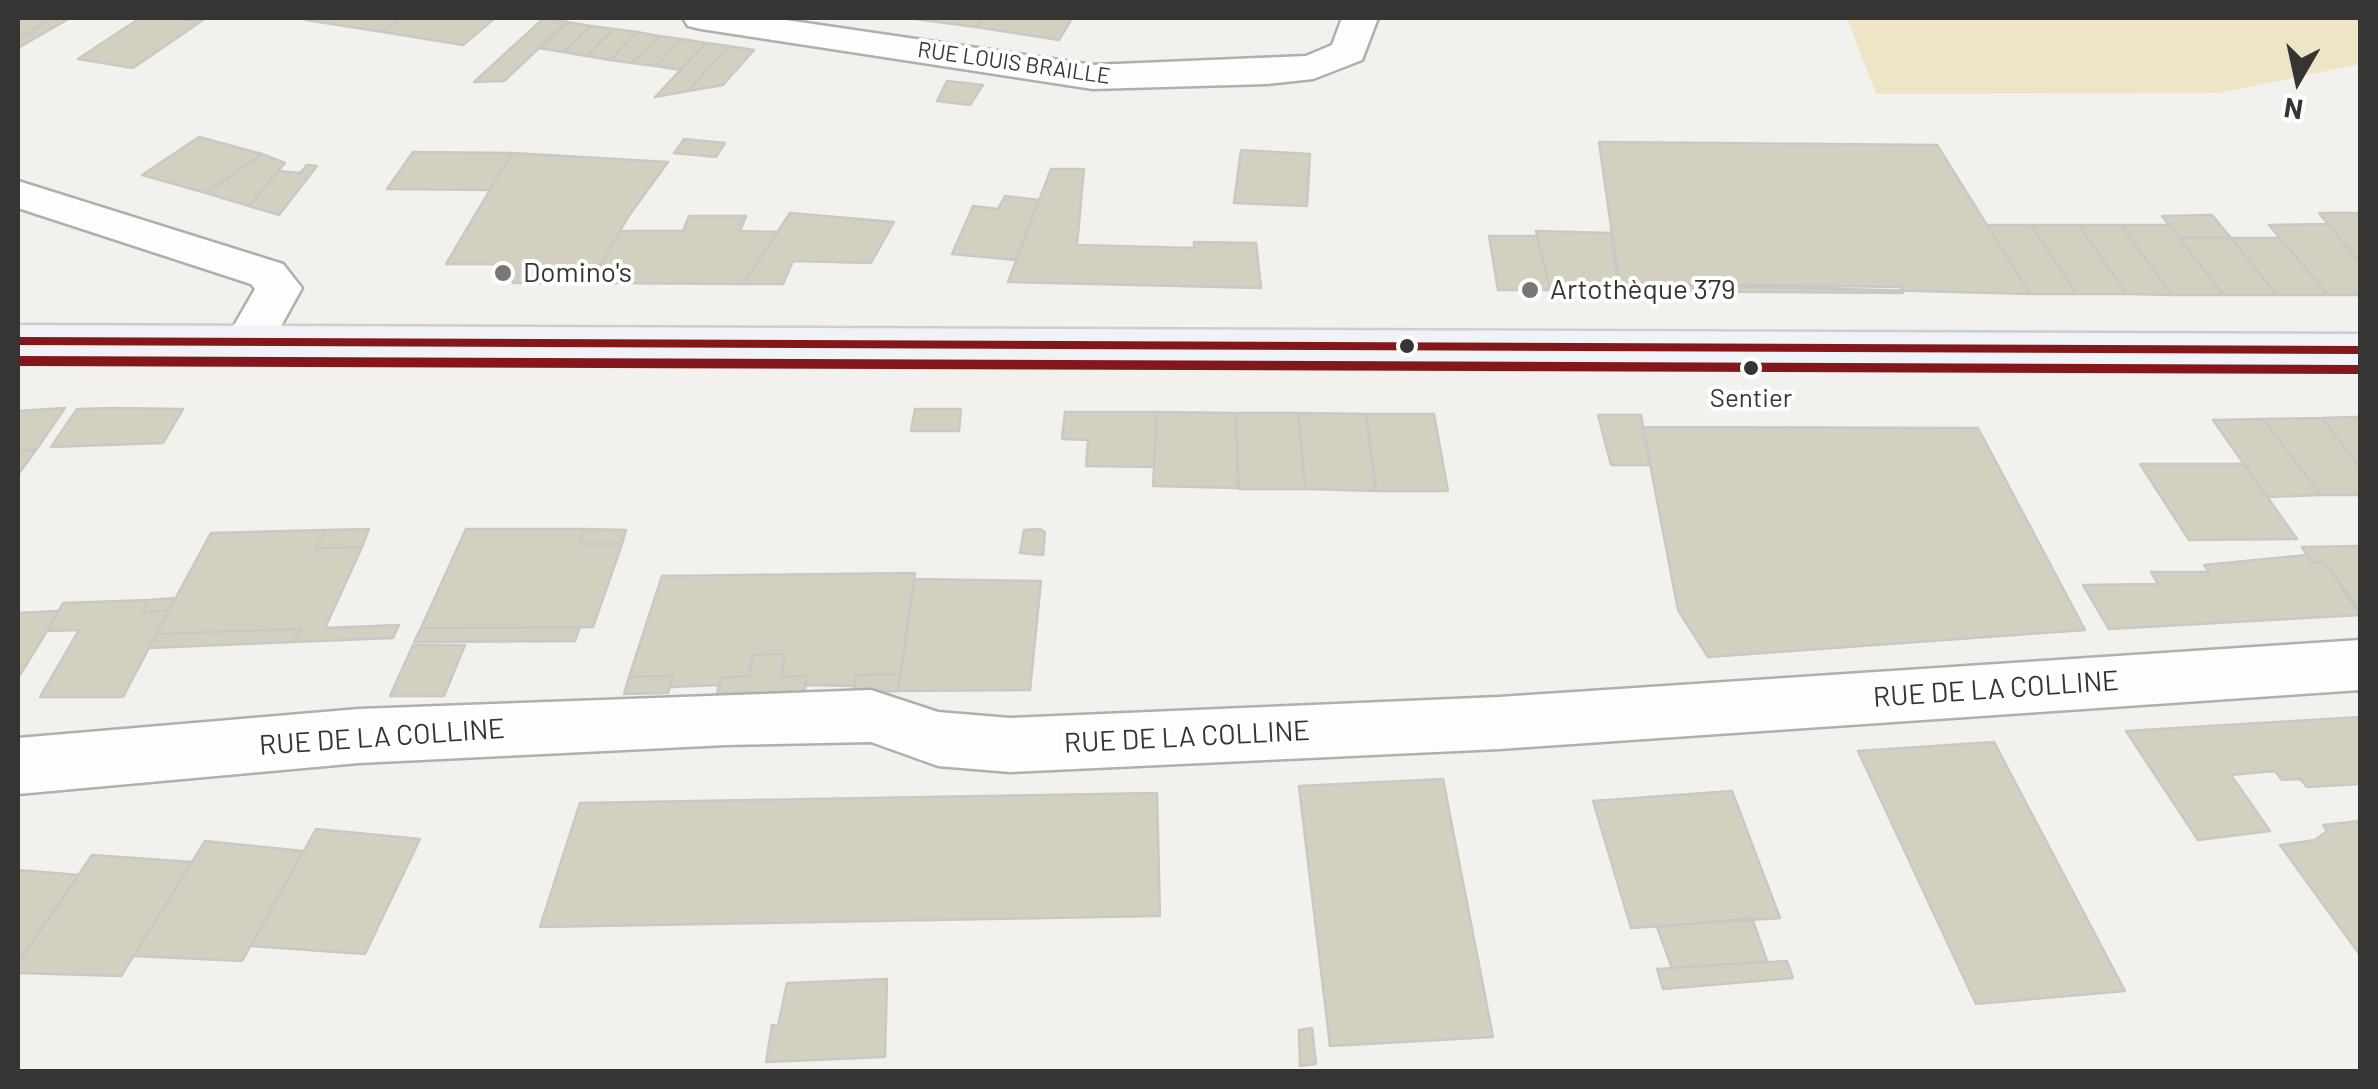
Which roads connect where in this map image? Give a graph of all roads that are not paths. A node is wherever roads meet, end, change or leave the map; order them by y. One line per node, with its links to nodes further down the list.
1 (701, 18): 2 (street, RUE LOUIS BRAILLE)
2 (1360, 18)
3 (18, 194): 4 (street)
4 (249, 340): 5 (main road); 6 (main road)
5 (18, 341)
6 (2360, 350)
7 (2360, 665): 8 (street, RUE DE LA COLLINE)
8 (18, 766)

